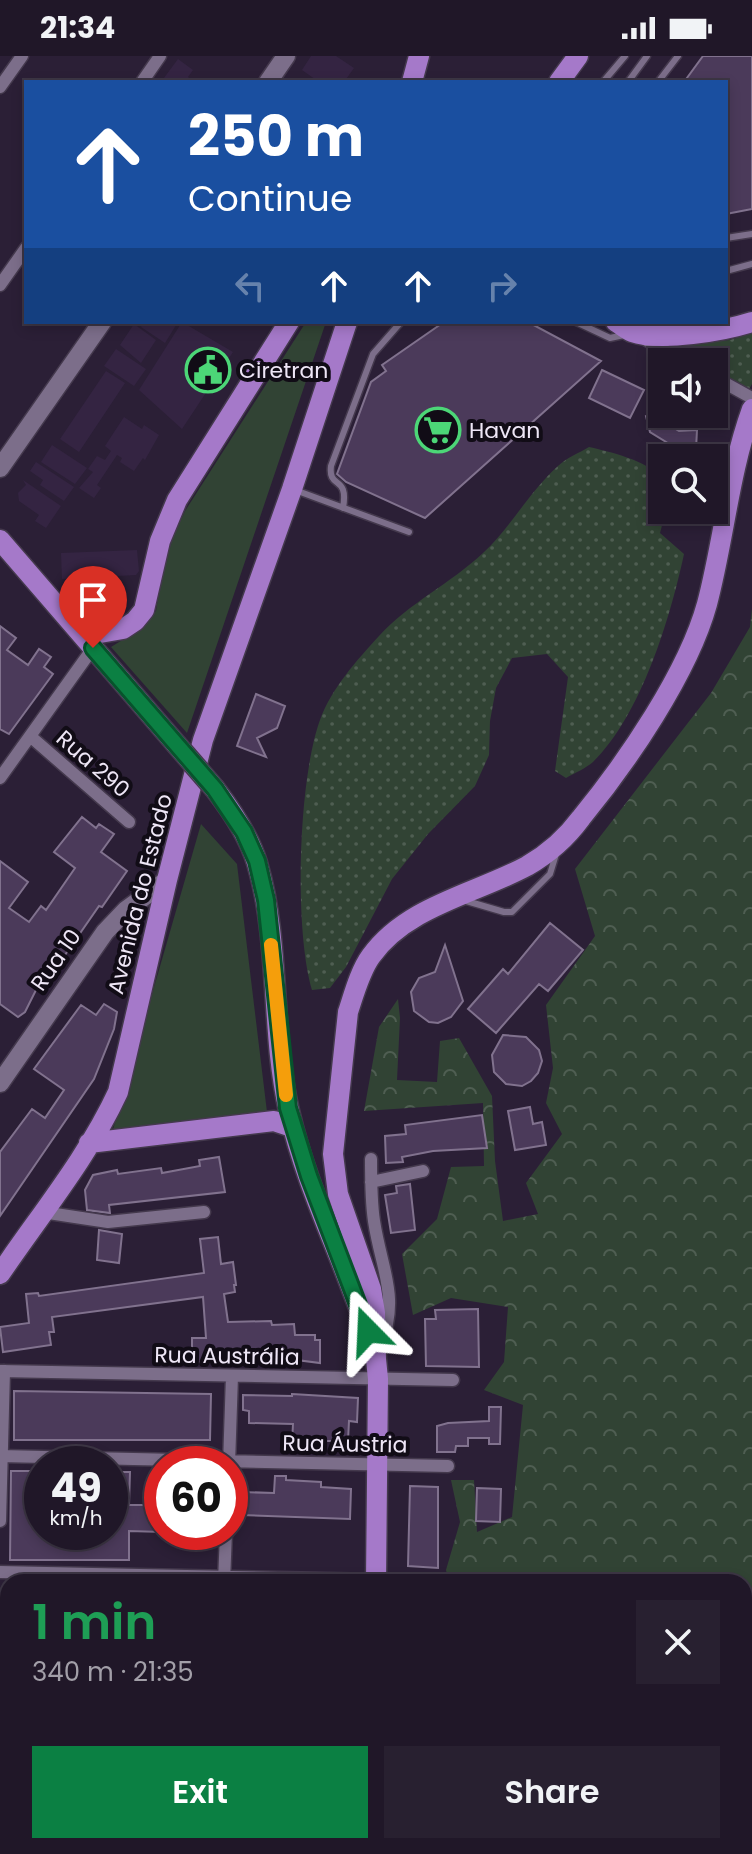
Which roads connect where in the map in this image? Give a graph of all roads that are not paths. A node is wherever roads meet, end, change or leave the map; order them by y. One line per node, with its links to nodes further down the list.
1 (22, 56): 16 (street)
2 (160, 56): 9 (street)
3 (286, 56): 10 (street)
4 (419, 56): 11 (main road)
5 (578, 56): 12 (main road)
6 (625, 56): 13 (lane)
7 (647, 56): 14 (lane)
8 (678, 56): 15 (lane)
9 (143, 80)
10 (269, 80)
11 (413, 80)
12 (560, 80)
13 (605, 80)
14 (629, 80)
15 (660, 80)
16 (0, 87)
17 (752, 234): 18 (lane)
18 (728, 238)
19 (24, 251): 22 (street)
20 (752, 264): 21 (lane)
21 (728, 270)
22 (0, 285)
23 (752, 322): 30 (main road)
24 (101, 324): 36 (street)
25 (288, 324): 41 (main road)
26 (346, 324): 31 (main road, Avenida do Estado)
27 (359, 324): 31 (main road)
28 (399, 324): 38 (lane)
29 (580, 324): 30 (lane)
30 (624, 327): 32 (street)
31 (340, 343): 37 (main road, Avenida do Estado)
32 (661, 348)
33 (728, 385): 34 (street)
34 (752, 398)
35 (752, 409): 45 (main road)
36 (0, 468)
37 (292, 489): 38 (lane); 46 (main road, Avenida do Estado)
38 (343, 508): 39 (lane)
39 (409, 532)
40 (0, 540): 41 (main road)
41 (88, 642): 42 (street); 49 (main road, bridge)
42 (30, 736): 43 (street); 44 (street, Rua 290)
43 (0, 778)
44 (129, 822)
45 (559, 843): 47 (main road); 47 (lane)
46 (167, 880): 48 (street, Rua 10); 50 (main road, Avenida do Estado)
47 (457, 898): 57 (main road)
48 (0, 1083)
49 (292, 1127): 50 (main road); 57 (main road)
50 (89, 1143): 54 (main road, Avenida do Estado)
51 (371, 1159): 53 (street)
52 (423, 1171): 53 (street)
53 (371, 1182): 57 (street)
54 (42, 1212): 55 (street); 56 (main road, Avenida do Estado)
55 (204, 1212)
56 (0, 1274)
57 (377, 1369): 59 (street, Rua Austrália); 60 (street, Rua Austrália); 65 (main road)
58 (2, 1371): 59 (street, Rua Austrália); 62 (street)
59 (232, 1376): 61 (street)
60 (453, 1380)
61 (230, 1446)
62 (1, 1456): 63 (street, Rua Áustria); 67 (street)
63 (144, 1460)
64 (248, 1463): 65 (street, Rua Áustria)
65 (378, 1464): 66 (street, Rua Áustria); 72 (main road)
66 (448, 1466)
67 (0, 1521)
68 (225, 1550): 71 (street)
69 (0, 1572): 70 (street)
70 (64, 1574)
71 (224, 1574)
72 (376, 1574)

